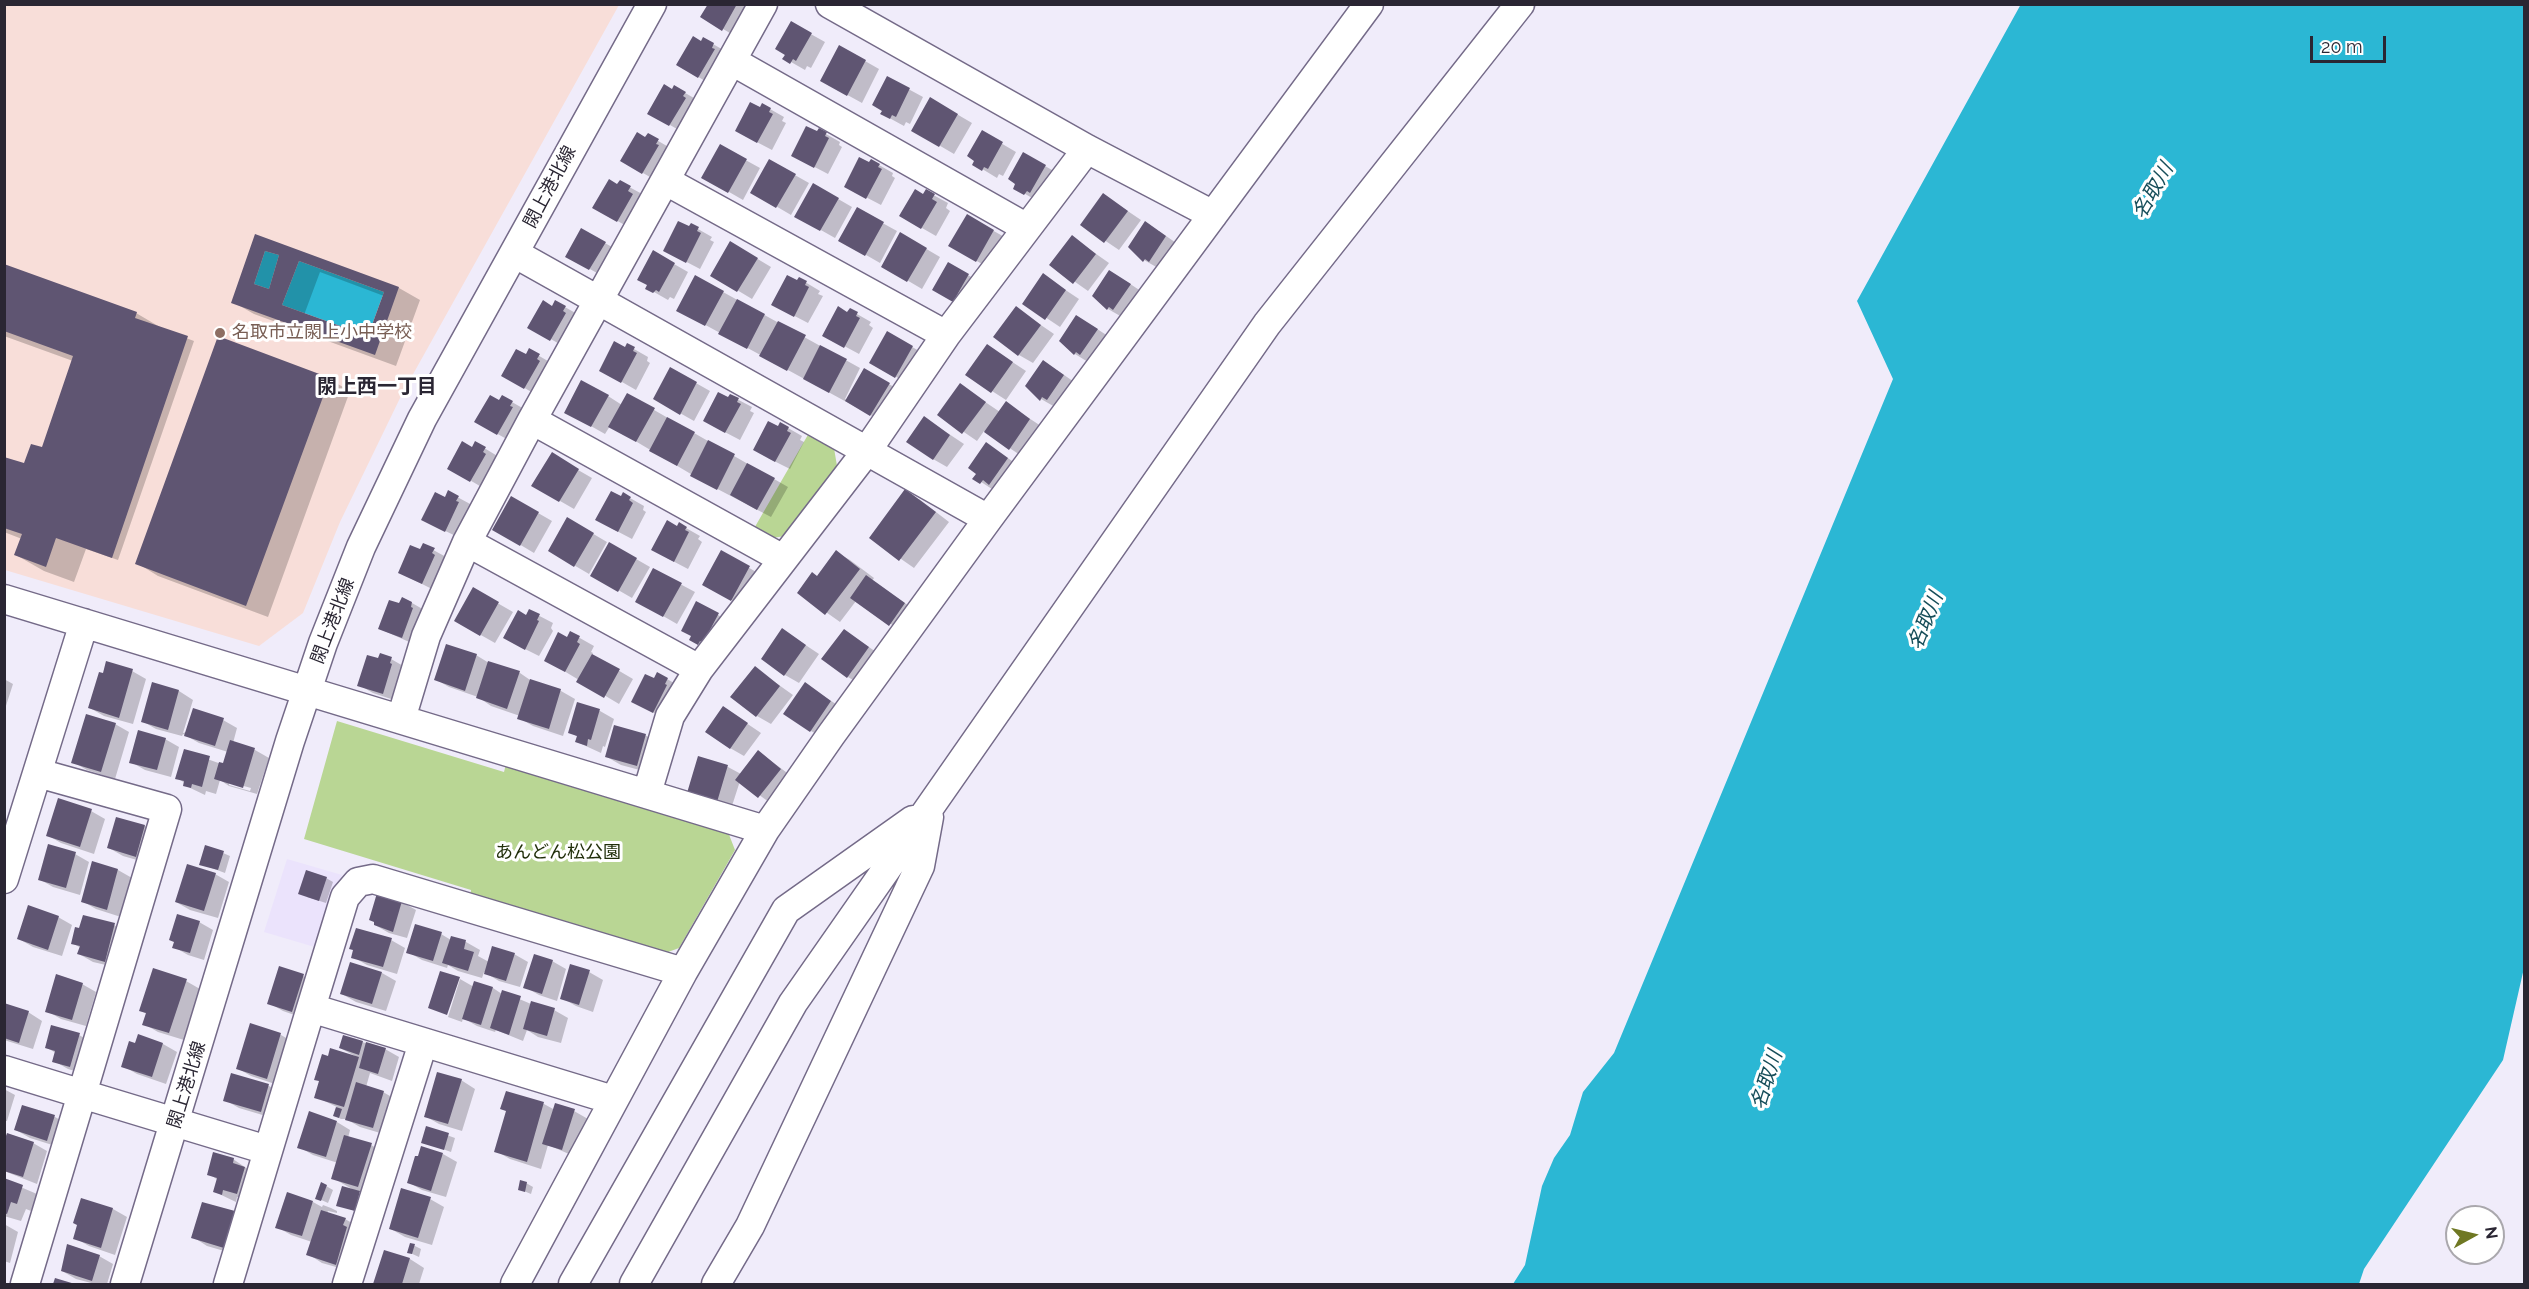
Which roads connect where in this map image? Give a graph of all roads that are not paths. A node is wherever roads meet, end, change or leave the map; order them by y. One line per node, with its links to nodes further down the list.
1 (652, 4): 11 (street, 閖上港北線)
2 (763, 4): 6 (street)
3 (830, 4): 7 (street)
4 (1370, 4): 9 (street)
5 (1520, 4): 26 (street)
6 (732, 61): 8 (street); 10 (street)
7 (1087, 149): 9 (street); 10 (street)
8 (666, 181): 12 (street); 13 (street)
9 (1213, 215): 16 (street)
10 (1027, 228): 13 (street)
11 (514, 253): 12 (street); 22 (street, 閖上港北線)
12 (600, 301): 14 (street); 15 (street)
13 (946, 335): 15 (street)
14 (532, 420): 17 (street); 18 (street)
15 (866, 452): 16 (street); 18 (street)
16 (988, 519): 27 (street)
17 (467, 542): 21 (street); 23 (street)
18 (783, 559): 21 (street)
19 (4, 599): 20 (street)
20 (84, 623): 22 (street); 24 (street)
21 (699, 669): 25 (street)
22 (308, 691): 23 (street); 35 (street, 閖上港北線)
23 (401, 719): 25 (street)
24 (38, 772): 28 (street); 33 (street)
25 (647, 794): 27 (street)
26 (932, 806): 42 (street); 43 (street); 44 (street)
27 (765, 830): 29 (street)
28 (4, 879)
29 (683, 972): 30 (street); 34 (street)
30 (311, 1008): 31 (street); 36 (street)
31 (423, 1043): 34 (street); 40 (street)
32 (4, 1070): 33 (street)
33 (82, 1094): 35 (street); 37 (street)
34 (613, 1100): 41 (street)
35 (176, 1122): 36 (street); 38 (street, 閖上港北線)
36 (267, 1150): 39 (street)
37 (25, 1284)
38 (125, 1284)
39 (228, 1284)
40 (347, 1284)
41 (515, 1284)
42 (573, 1284)
43 (634, 1284)
44 (716, 1284)

